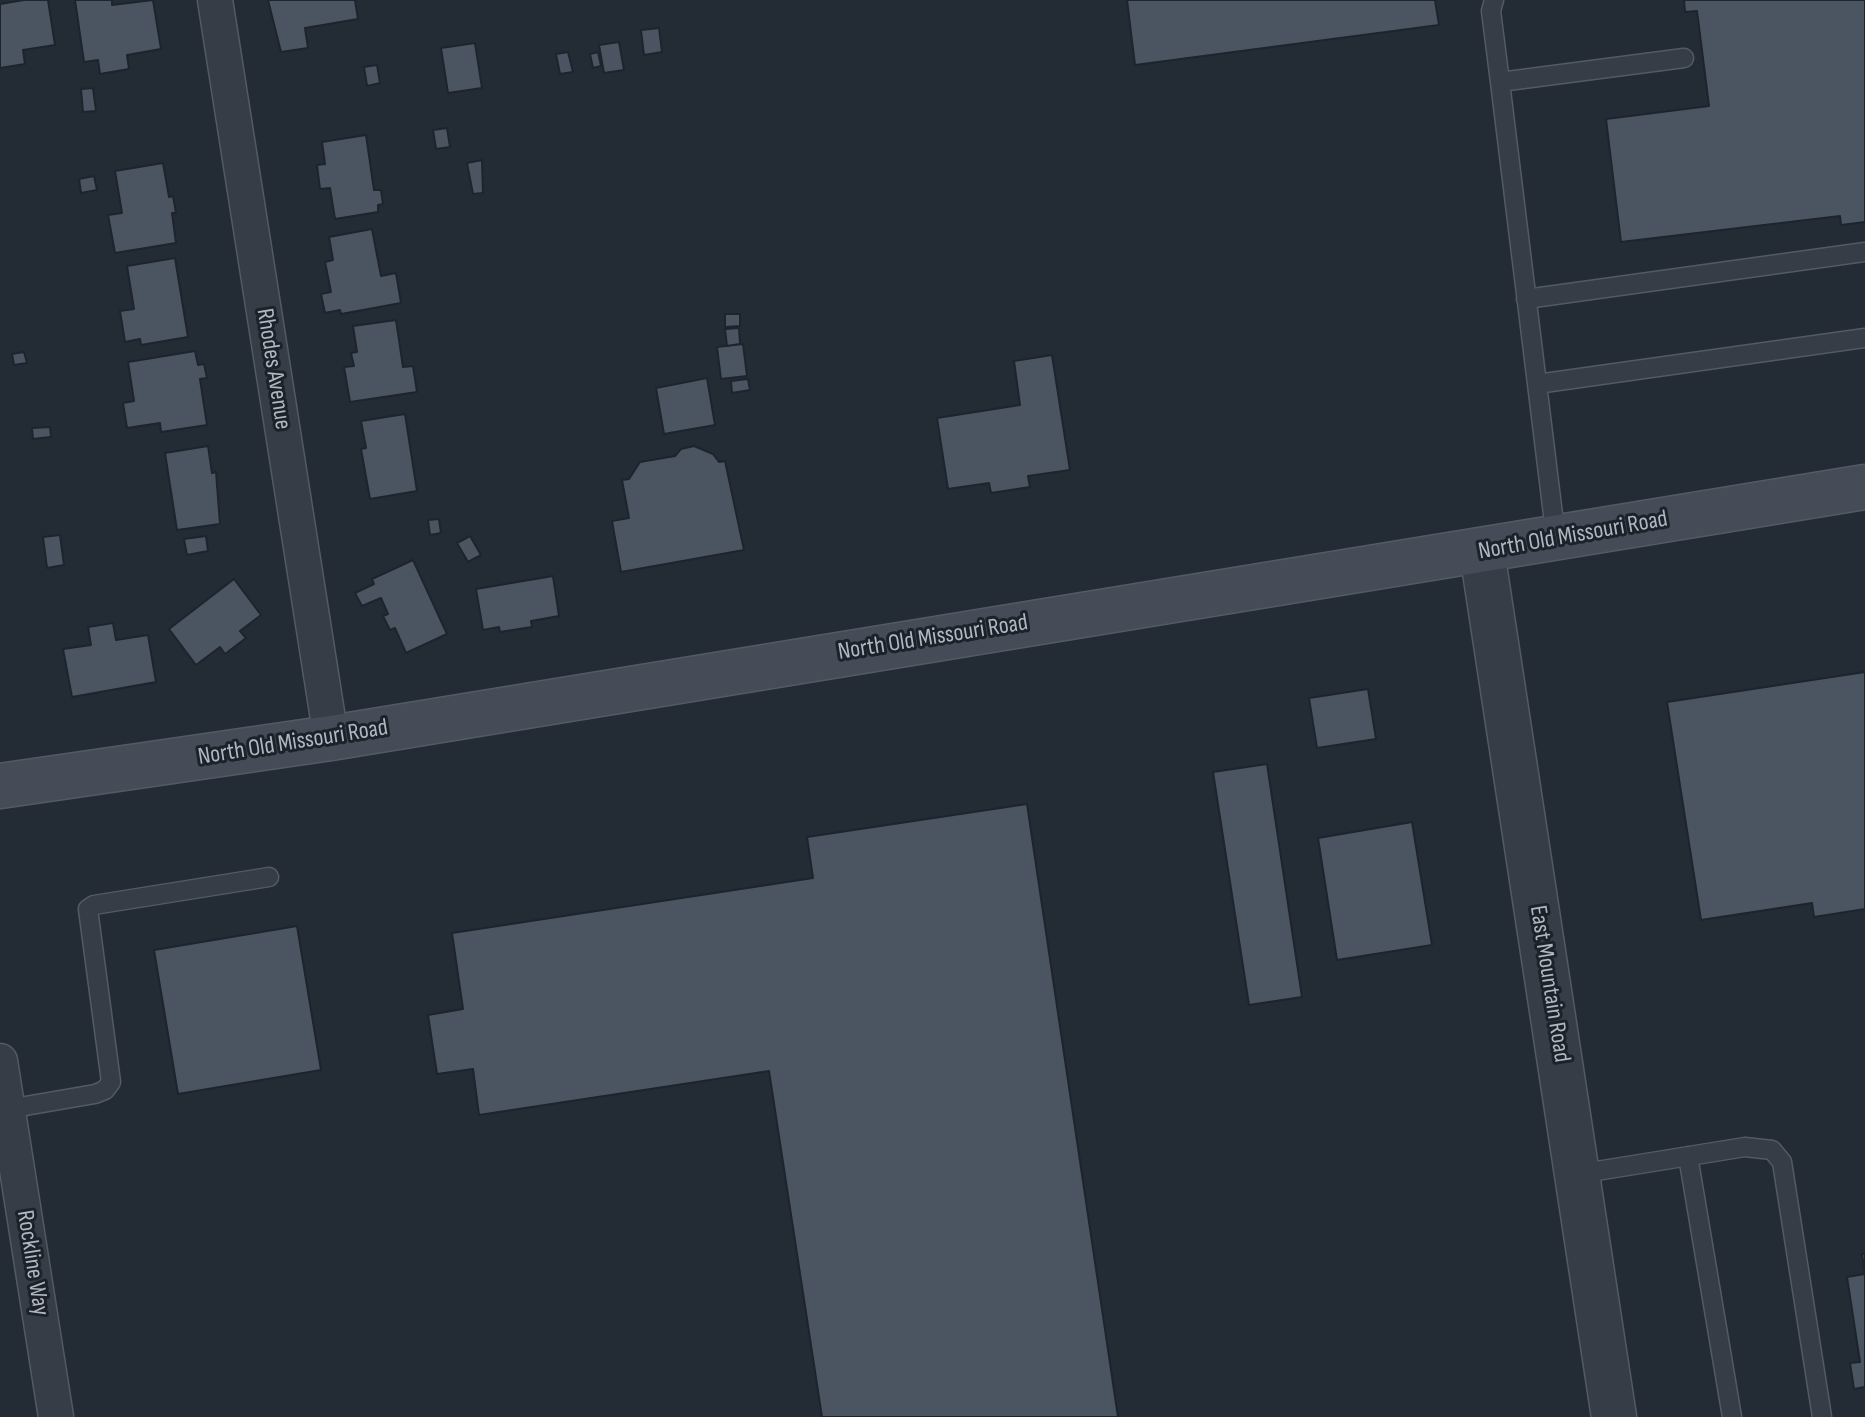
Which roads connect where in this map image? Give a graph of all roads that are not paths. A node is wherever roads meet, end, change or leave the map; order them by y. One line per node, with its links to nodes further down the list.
1 (215, 0): 12 (street, Rhodes Avenue)
2 (1494, 0): 4 (lane)
3 (1684, 58): 4 (lane)
4 (1500, 82): 6 (lane)
5 (1865, 252): 6 (lane)
6 (1526, 299): 8 (lane)
7 (1865, 338): 8 (lane)
8 (1537, 384): 10 (lane)
9 (1865, 487): 10 (main road, North Old Missouri Road)
10 (1556, 539): 11 (main road, North Old Missouri Road)
11 (1482, 552): 12 (main road, North Old Missouri Road); 18 (street, East Mountain Road)
12 (331, 738): 13 (main road, North Old Missouri Road)
13 (0, 786)
14 (269, 877): 16 (lane)
15 (0, 1061): 16 (street, Rockline Way)
16 (8, 1109): 19 (street, Rockline Way)
17 (1688, 1156): 18 (lane); 21 (lane); 22 (lane)
18 (1578, 1174): 20 (street, East Mountain Road)
19 (56, 1417)
20 (1614, 1417)
21 (1732, 1417)
22 (1822, 1417)

